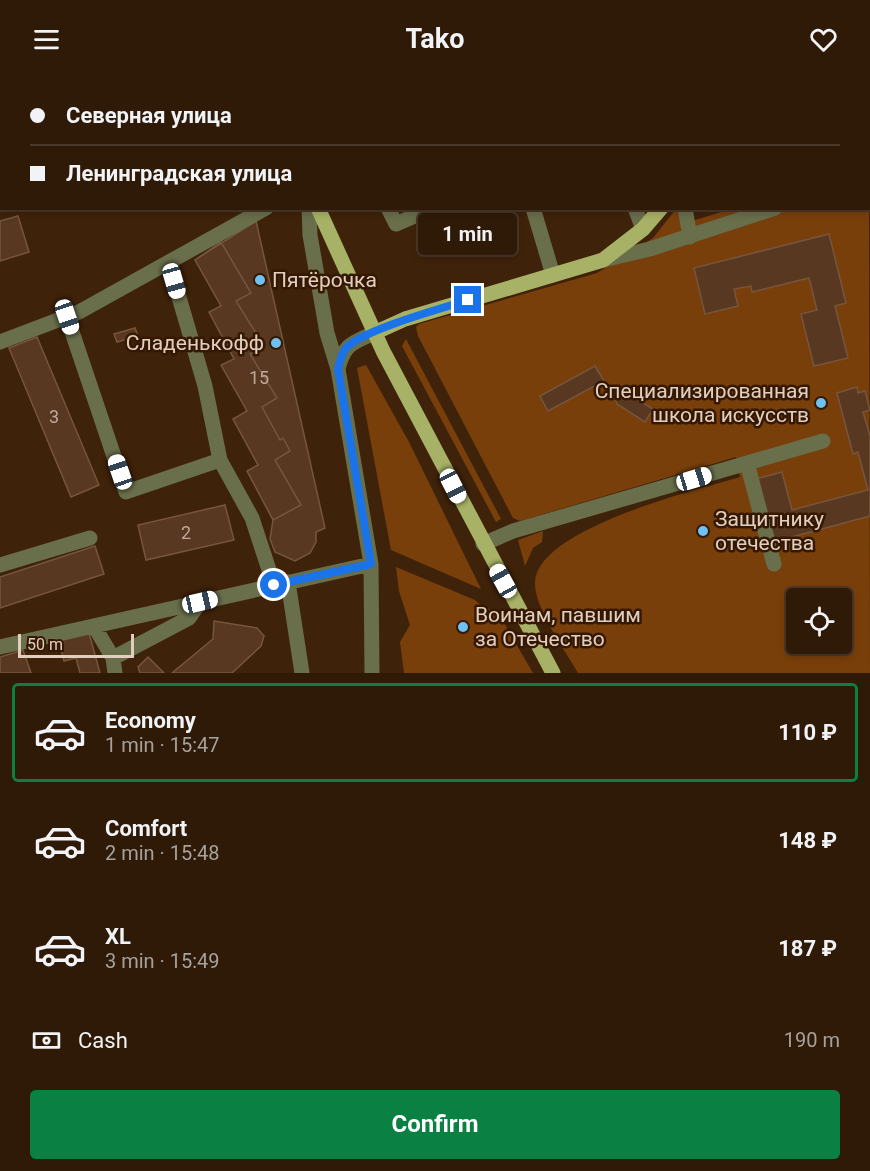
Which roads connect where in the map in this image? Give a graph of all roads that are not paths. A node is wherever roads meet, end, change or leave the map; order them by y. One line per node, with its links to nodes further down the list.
1 (262, 210): 16 (street)
2 (309, 210): 21 (street)
3 (319, 210): 19 (main road)
4 (389, 210): 5 (street)
5 (428, 210)
6 (472, 210): 7 (street)
7 (500, 210)
8 (534, 210): 17 (street)
9 (636, 210): 13 (street)
10 (659, 210): 13 (main road)
11 (685, 210): 14 (street)
12 (770, 210): 14 (street)
13 (643, 229): 15 (main road)
14 (690, 237): 15 (street)
15 (603, 260): 17 (main road)
16 (169, 263): 18 (street); 23 (street)
17 (553, 275): 19 (main road)
18 (67, 317): 20 (street); 23 (street)
19 (374, 333): 21 (street); 26 (main road)
20 (0, 342)
21 (338, 369): 27 (street)
22 (824, 441): 24 (street)
23 (220, 460): 30 (street)
24 (747, 463): 26 (street); 28 (street)
25 (90, 538): 29 (street)
26 (483, 544): 37 (main road)
27 (371, 564): 30 (street); 36 (street)
28 (774, 564)
29 (0, 565)
30 (281, 583): 31 (street); 35 (street)
31 (200, 602): 32 (street); 34 (street)
32 (94, 626): 33 (street); 34 (street)
33 (0, 647)
34 (114, 665)
35 (302, 673)
36 (372, 673)
37 (554, 673)

